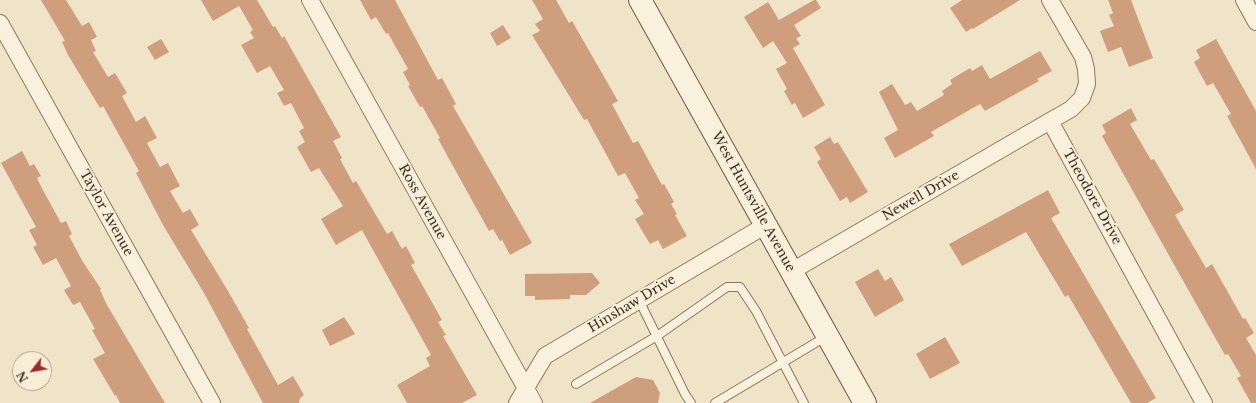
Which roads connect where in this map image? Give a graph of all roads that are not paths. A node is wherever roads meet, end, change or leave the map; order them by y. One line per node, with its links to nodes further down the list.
1 (310, 0): 15 (street, Ross Avenue)
2 (640, 0): 8 (main road, West Huntsville Avenue)
3 (1050, 0): 7 (street)
4 (1244, 0): 6 (street)
5 (0, 22): 16 (street, Taylor Avenue)
6 (1256, 22)
7 (1050, 121): 9 (street, Newell Drive); 23 (street, Theodore Drive)
8 (766, 225): 9 (main road, West Huntsville Avenue); 10 (street, Hinshaw Drive)
9 (792, 271): 11 (main road, West Huntsville Avenue)
10 (639, 300): 12 (lane); 15 (street, Hinshaw Drive)
11 (827, 335): 13 (lane); 22 (main road, West Huntsville Avenue)
12 (657, 336): 13 (lane); 14 (lane); 19 (lane)
13 (783, 362): 20 (lane); 21 (lane)
14 (576, 384)
15 (526, 388): 17 (street, Hinshaw Drive); 18 (street, Ross Avenue)
16 (212, 403)
17 (517, 403)
18 (534, 403)
19 (691, 403)
20 (715, 403)
21 (804, 403)
22 (865, 403)
23 (1204, 403)

